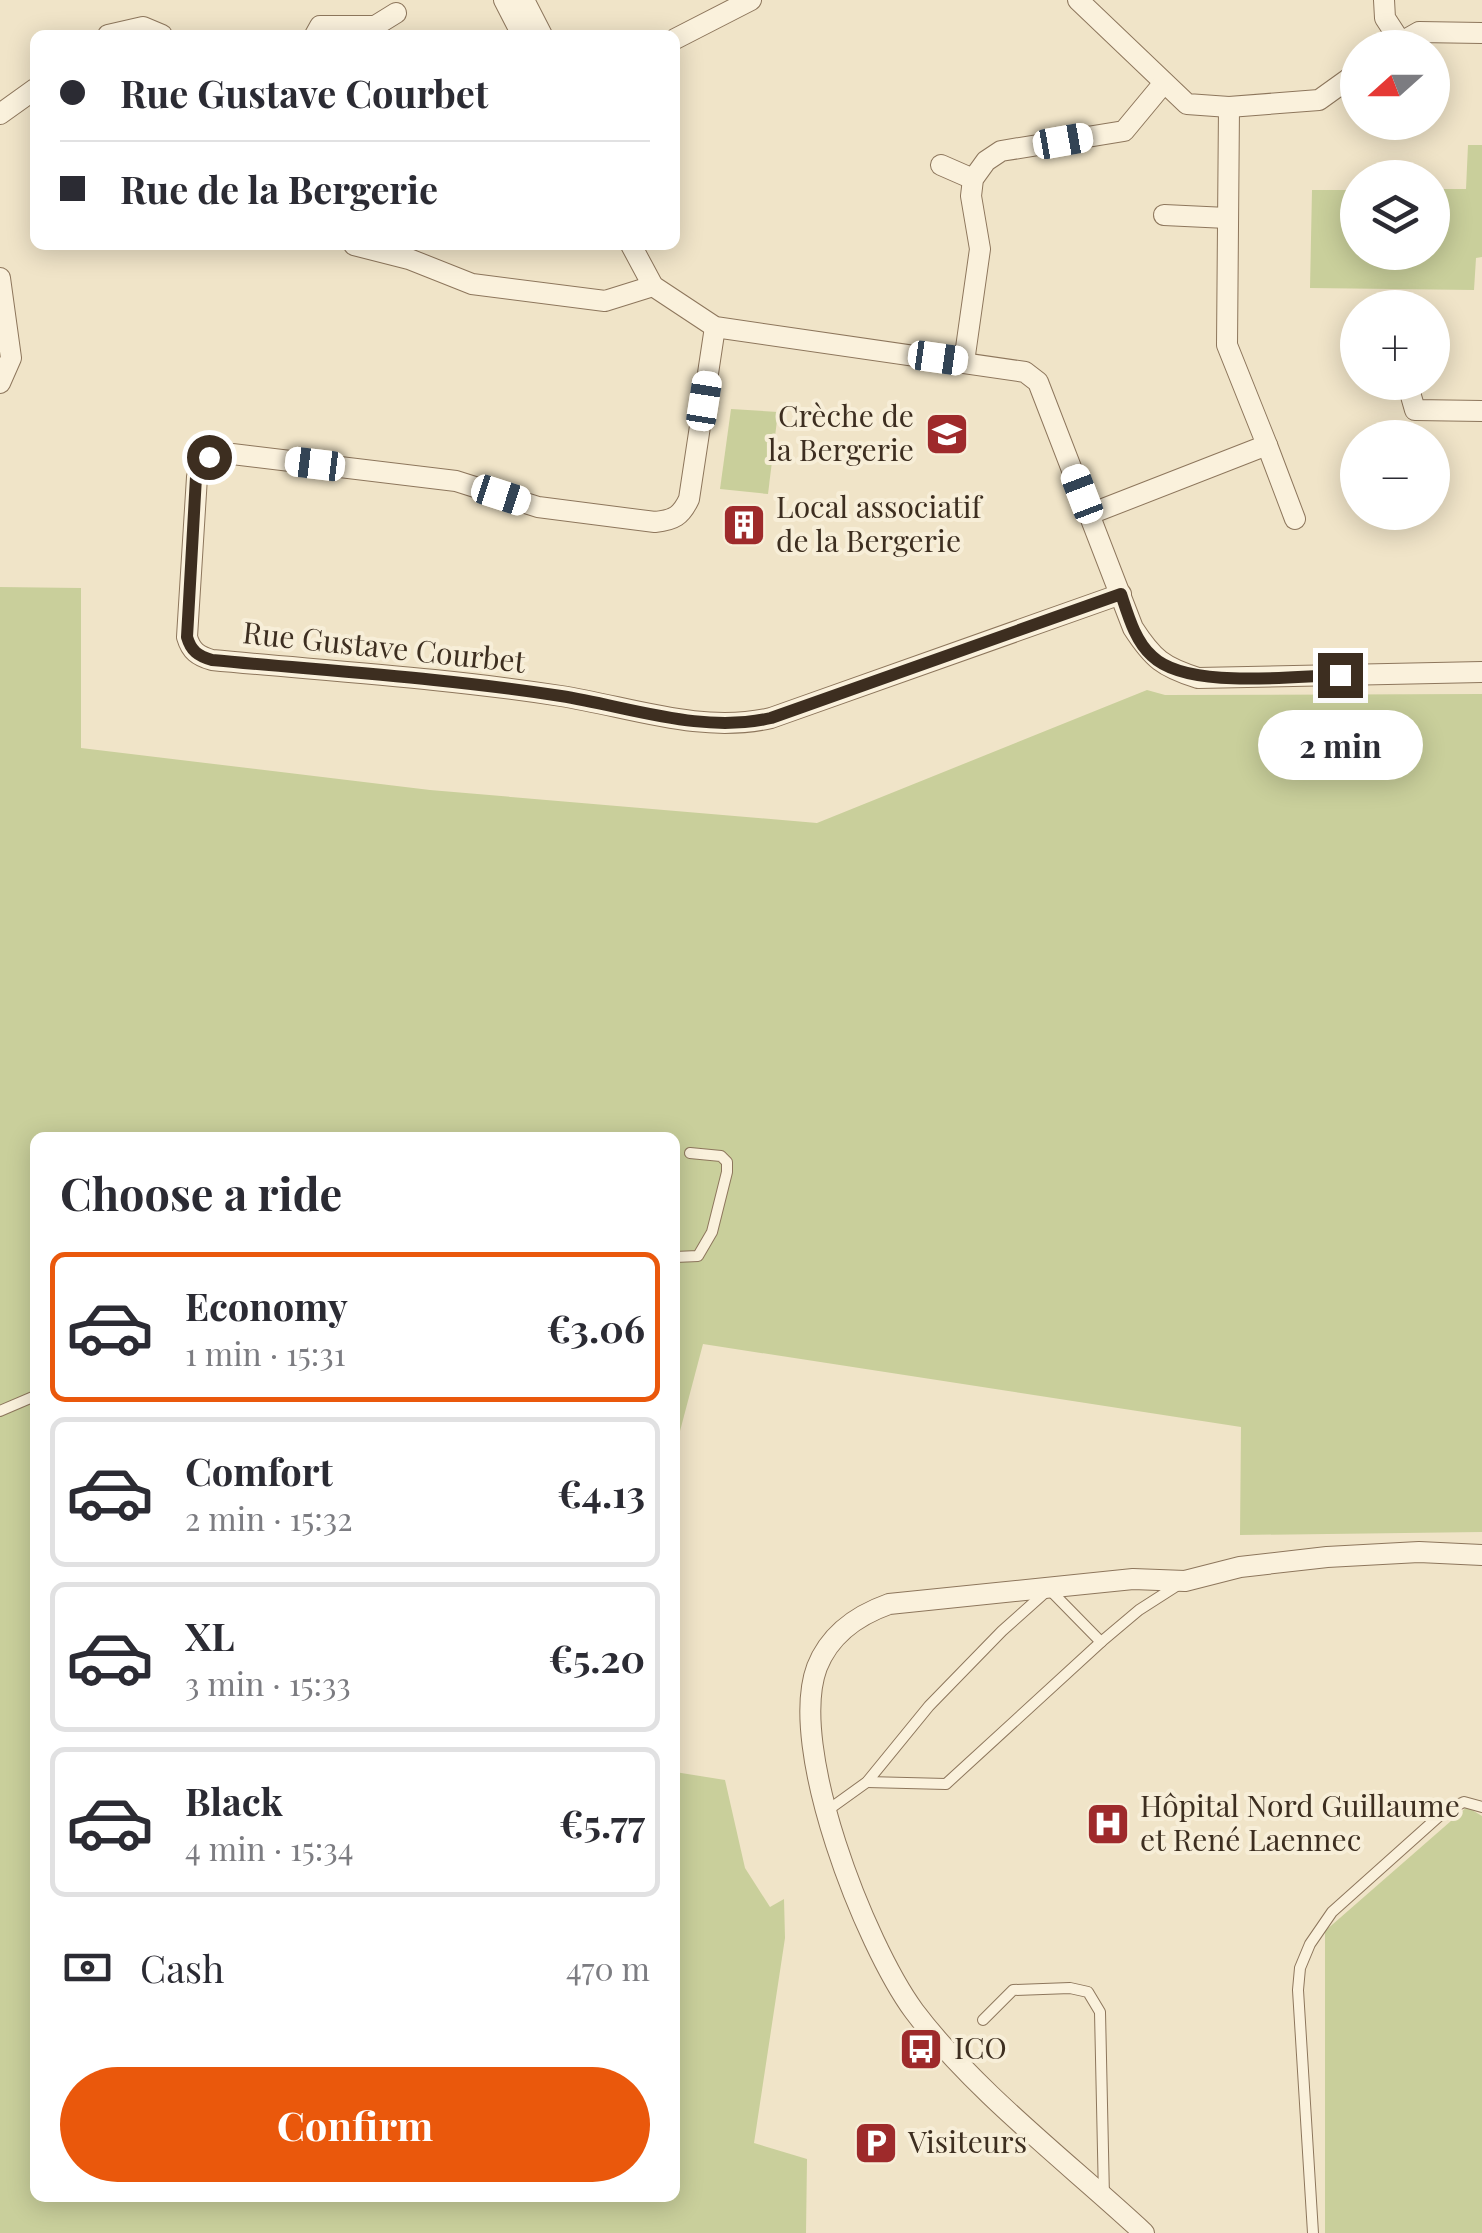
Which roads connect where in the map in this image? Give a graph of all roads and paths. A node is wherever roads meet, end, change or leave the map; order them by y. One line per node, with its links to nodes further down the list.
1 (504, 0): 10 (street)
2 (524, 0): 11 (street)
3 (752, 0): 15 (street)
4 (1384, 0): 12 (street)
5 (1092, 5): 16 (street)
6 (396, 13): 9 (street)
7 (120, 30): 8 (street)
8 (150, 30)
9 (318, 30)
10 (519, 30)
11 (539, 30)
12 (1390, 30)
13 (1450, 32): 14 (street)
14 (1482, 33)
15 (680, 36)
16 (1163, 84): 19 (street); 22 (street)
17 (1340, 85): 19 (street)
18 (30, 93): 20 (street)
19 (1229, 107): 24 (street)
20 (0, 114)
21 (941, 165): 22 (street)
22 (973, 180): 30 (street)
23 (1164, 215): 24 (street)
24 (1227, 218): 34 (street)
25 (634, 250): 28 (street)
26 (412, 252): 28 (street)
27 (0, 278): 31 (street)
28 (653, 286): 29 (street)
29 (715, 327): 30 (street); 37 (street, Rue Gustave Courbet)
30 (964, 362): 35 (street)
31 (0, 384)
32 (1412, 400): 33 (street)
33 (1482, 411)
34 (1267, 445): 35 (street); 36 (street)
35 (1090, 514): 37 (street)
36 (1295, 518)
37 (1121, 594): 38 (street)
38 (1482, 672)
39 (690, 1154): 40 (lane)
40 (680, 1258)
41 (30, 1398): 42 (lane)
42 (0, 1411)
43 (1482, 1556): 44 (street)
44 (1185, 1580): 45 (street); 46 (lane)
45 (1049, 1589): 46 (lane); 47 (lane); 49 (street)
46 (1101, 1642): 47 (lane)
47 (867, 1782): 49 (lane)
48 (1482, 1807): 53 (lane)
49 (828, 1810): 51 (street)
50 (983, 2020): 51 (lane)
51 (1104, 2198): 52 (street)
52 (1144, 2233)
53 (1314, 2233)

